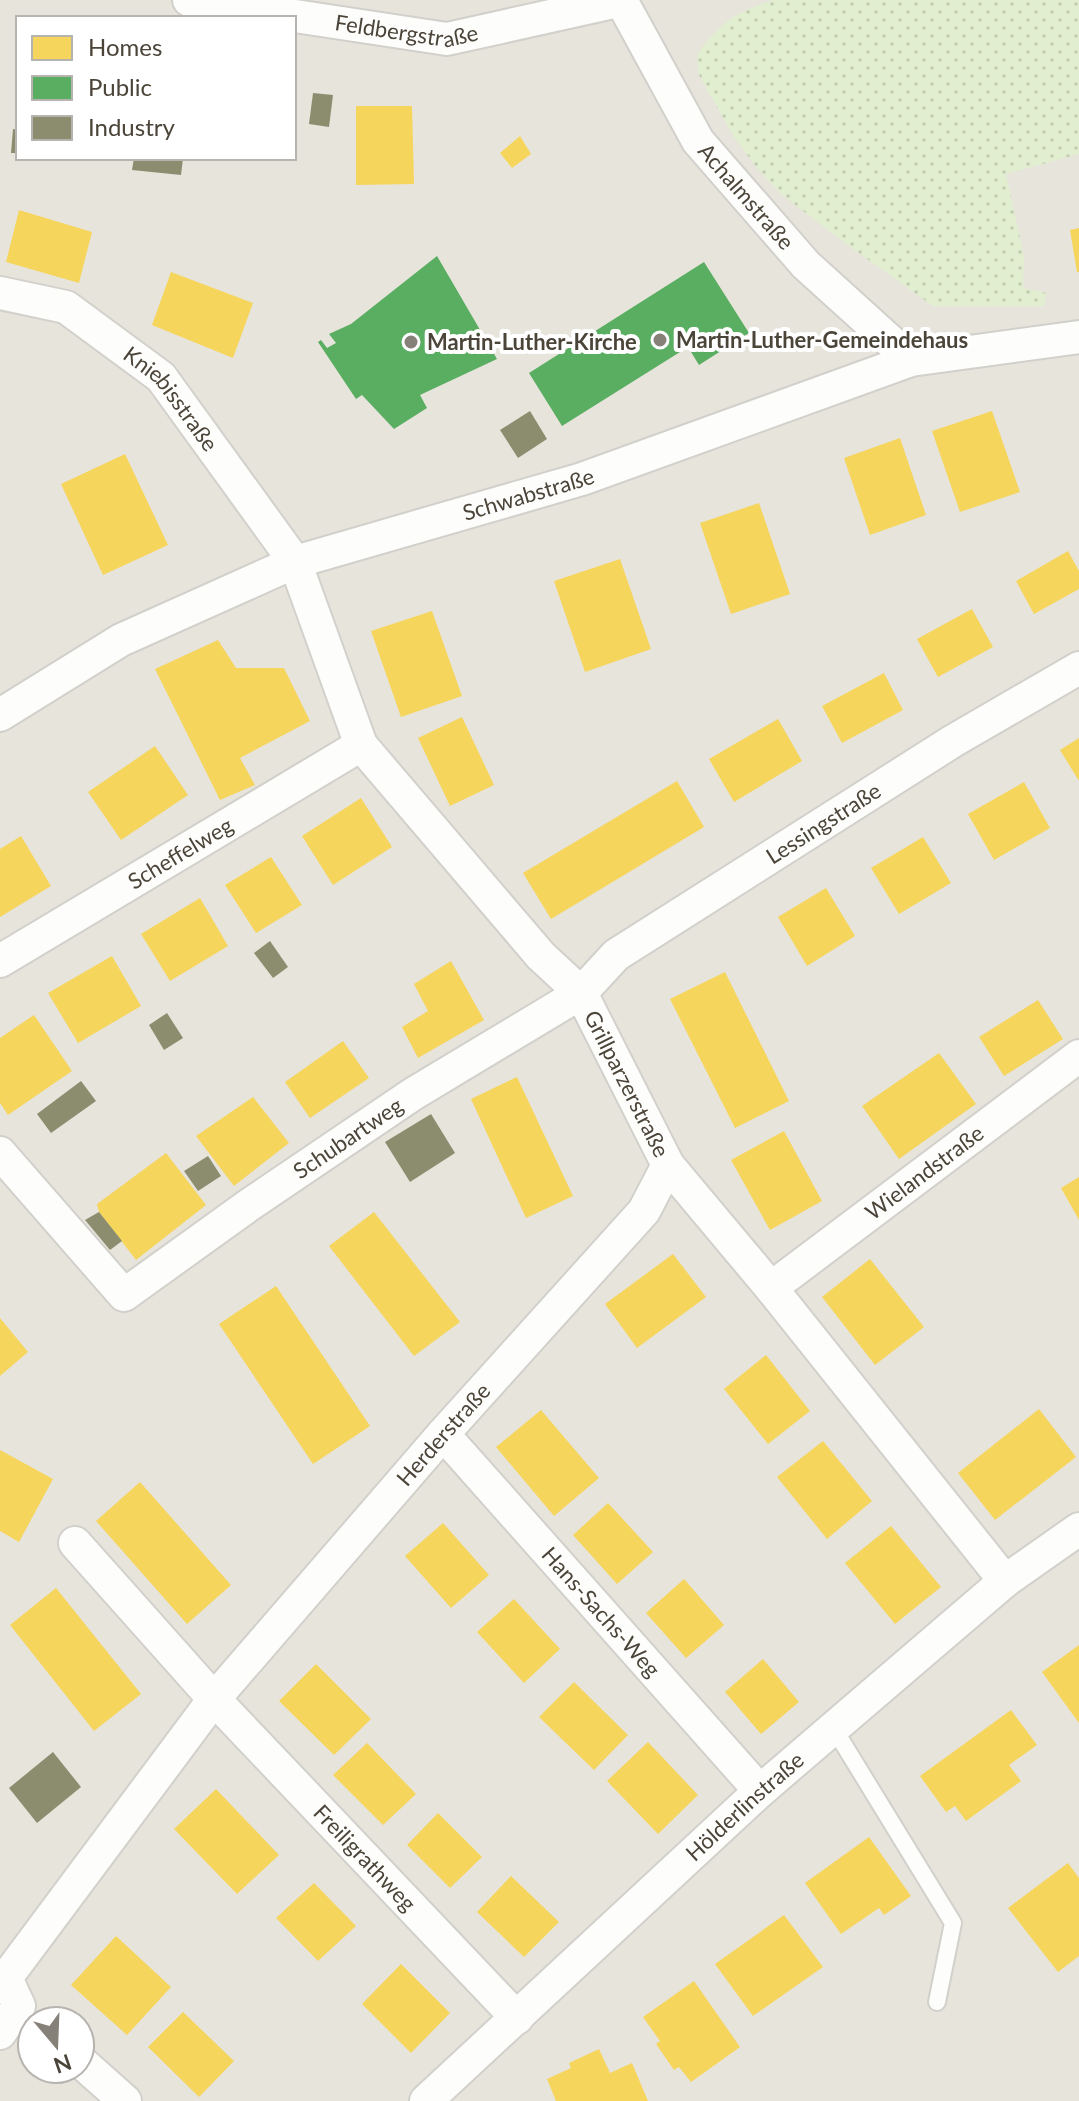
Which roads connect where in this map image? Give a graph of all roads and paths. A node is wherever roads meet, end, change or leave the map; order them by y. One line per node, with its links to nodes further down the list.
1 (189, 0): 3 (street, Feldbergstraße)
2 (621, 0): 4 (street, Feldbergstraße); 7 (street, Achalmstraße)
3 (295, 16)
4 (296, 16)
5 (0, 293): 8 (street, Kniebisstraße)
6 (1079, 337): 7 (street, Schwabstraße)
7 (911, 360): 8 (street, Schwabstraße)
8 (295, 562): 10 (street, Schwabstraße); 11 (street, Grillparzerstraße)
9 (1079, 668): 13 (street, Lessingstraße)
10 (0, 715)
11 (361, 745): 12 (street, Scheffelweg); 13 (street, Grillparzerstraße)
12 (0, 961)
13 (581, 993): 15 (street, Schubartweg); 16 (street, Grillparzerstraße)
14 (1079, 1056): 17 (street, Wielandstraße)
15 (0, 1153)
16 (668, 1165): 17 (street, Grillparzerstraße); 18 (street, Herderstraße)
17 (771, 1288): 21 (street, Grillparzerstraße)
18 (443, 1434): 22 (street, Herderstraße); 24 (street, Hans-Sachs-Weg)
19 (1079, 1529): 21 (street, Hölderlinstraße)
20 (75, 1543): 22 (street)
21 (1005, 1581): 23 (street, Hölderlinstraße)
22 (214, 1699): 26 (street, Herderstraße); 27 (street, Freiligrathweg)
23 (833, 1727): 24 (street, Hölderlinstraße); 25 (lane)
24 (760, 1791): 27 (street, Hölderlinstraße)
25 (937, 2002)
26 (22, 2005)
27 (517, 2018): 30 (street, Hölderlinstraße)
28 (96, 2075): 29 (street)
29 (125, 2101)
30 (426, 2101)

